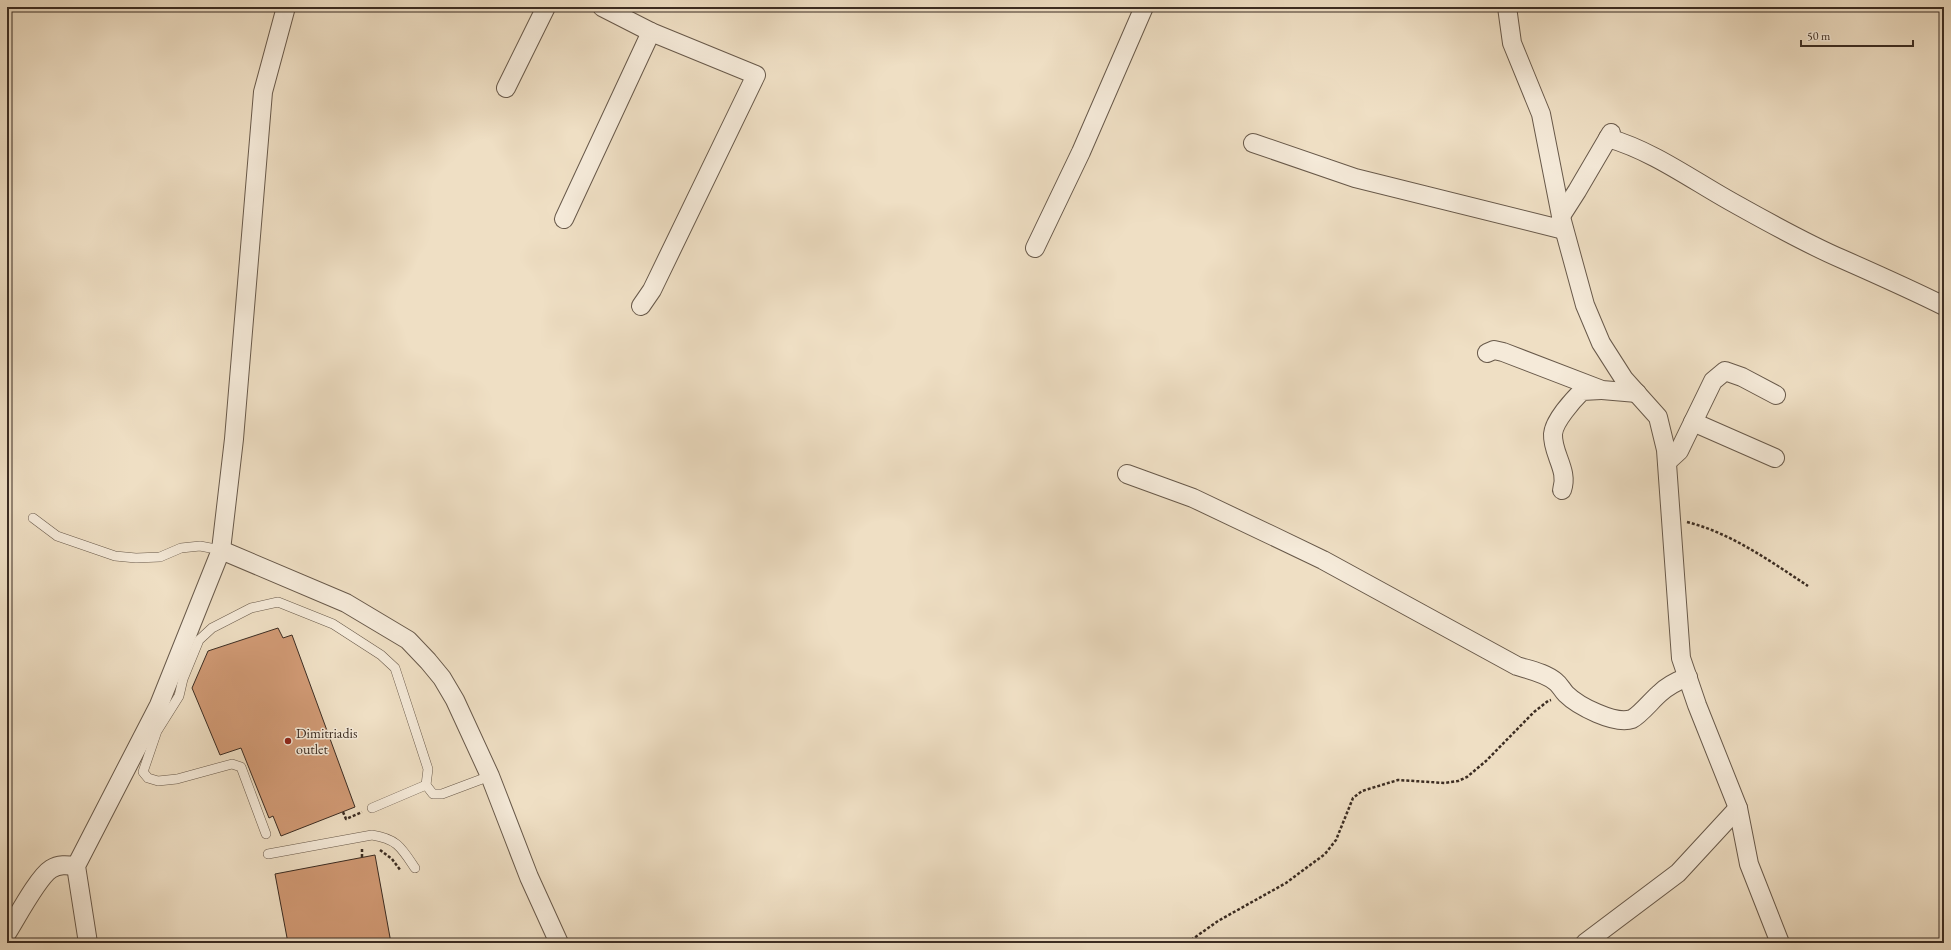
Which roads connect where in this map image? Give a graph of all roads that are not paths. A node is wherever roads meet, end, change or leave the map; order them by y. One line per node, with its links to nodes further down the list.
1 (286, 7): 24 (street)
2 (546, 7): 7 (street)
3 (602, 7): 6 (street)
4 (1144, 7): 11 (street)
5 (1507, 7): 10 (street)
6 (651, 32): 9 (street); 12 (street)
7 (506, 88)
8 (1253, 143): 10 (street)
9 (564, 219)
10 (1563, 223): 13 (street); 16 (street)
11 (1035, 248)
12 (641, 306)
13 (1944, 306)
14 (1487, 353): 15 (street)
15 (1602, 390): 16 (street); 22 (street)
16 (1637, 393): 20 (street)
17 (1776, 395): 18 (street)
18 (1693, 422): 19 (street); 20 (street)
19 (1775, 458)
20 (1668, 462): 25 (street)
21 (1126, 474): 25 (street)
22 (1562, 490)
23 (33, 518): 24 (lane)
24 (221, 550): 26 (street); 32 (street)
25 (1688, 677): 29 (street)
26 (490, 776): 27 (lane); 36 (street)
27 (426, 785): 28 (lane); 30 (lane)
28 (372, 808)
29 (1738, 808): 37 (street); 38 (street)
30 (266, 834)
31 (268, 854): 33 (lane)
32 (76, 866): 34 (street); 35 (street)
33 (415, 868)
34 (7, 933)
35 (88, 943)
36 (559, 943)
37 (1585, 943)
38 (1780, 943)

